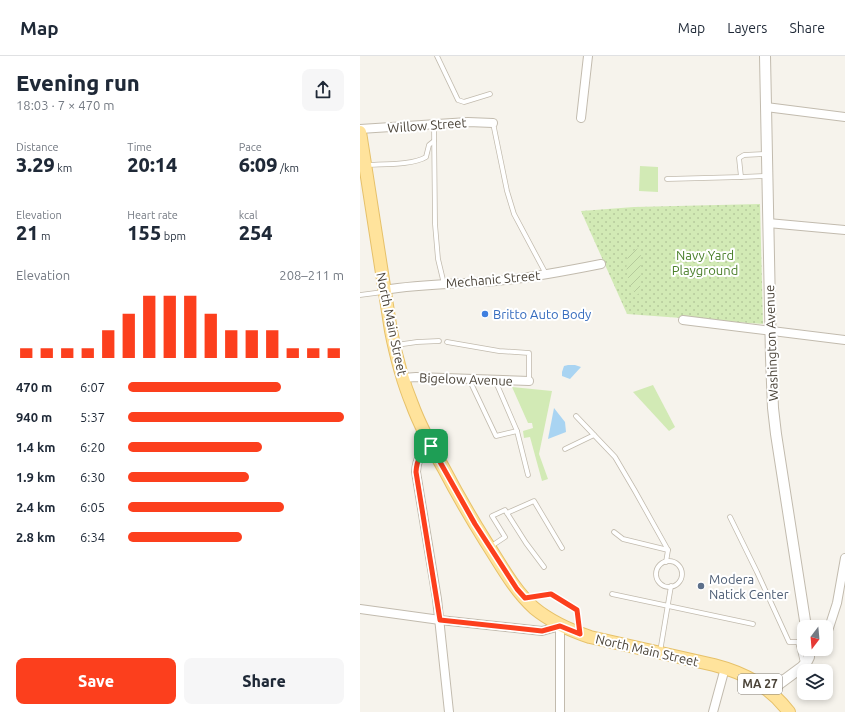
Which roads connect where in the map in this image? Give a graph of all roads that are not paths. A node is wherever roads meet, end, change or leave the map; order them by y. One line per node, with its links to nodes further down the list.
1 (437, 56): 4 (lane)
2 (588, 56): 7 (street)
3 (765, 56): 5 (street, Washington Avenue)
4 (490, 94)
5 (766, 107): 6 (street); 12 (street, Washington Avenue)
6 (845, 117)
7 (581, 118)
8 (493, 123): 9 (street, Willow Street); 20 (lane)
9 (434, 124): 10 (street, Willow Street); 11 (lane)
10 (360, 131): 13 (main road, North Main Street / MA 27)
11 (434, 141): 13 (lane); 21 (lane)
12 (766, 154): 14 (street, Washington Avenue); 15 (lane)
13 (365, 165): 22 (main road, North Main Street / MA 27)
14 (767, 176): 15 (lane); 17 (street, Washington Avenue)
15 (740, 177): 16 (lane)
16 (667, 180)
17 (768, 223): 18 (street); 25 (street, Washington Avenue)
18 (845, 230)
19 (601, 264): 20 (street, Mechanic Street)
20 (546, 274): 21 (street, Mechanic Street)
21 (444, 284): 22 (street, Mechanic Street)
22 (384, 291): 23 (lane); 29 (main road, North Main Street / MA 27)
23 (360, 295)
24 (683, 320): 25 (street)
25 (770, 331): 26 (street); 55 (street, Washington Avenue)
26 (845, 340)
27 (439, 341): 29 (lane)
28 (447, 342): 33 (lane)
29 (394, 345): 30 (main road, North Main Street / MA 27)
30 (403, 378): 31 (street, Bigelow Avenue); 37 (main road, North Main Street / MA 27)
31 (469, 379): 32 (street, Bigelow Avenue); 35 (lane)
32 (495, 380): 33 (street, Bigelow Avenue); 35 (lane)
33 (529, 381)
34 (576, 416): 36 (lane)
35 (517, 431): 39 (lane)
36 (594, 435): 38 (lane); 45 (lane)
37 (431, 446): 43 (main road, North Main Street / MA 27); 54 (street)
38 (565, 449)
39 (528, 475)
40 (507, 513): 43 (lane); 44 (lane); 48 (lane)
41 (730, 517): 60 (lane)
42 (614, 532): 45 (lane)
43 (490, 547): 51 (main road, North Main Street / MA 27)
44 (562, 548)
45 (668, 550): 47 (lane)
46 (845, 558): 56 (street)
47 (666, 562): 49 (lane); 49 (lane)
48 (544, 567)
49 (671, 586): 52 (lane)
50 (612, 594): 52 (lane)
51 (525, 598): 58 (main road, North Main Street / MA 27); 59 (lane)
52 (668, 606): 57 (lane); 61 (lane)
53 (360, 609): 54 (street)
54 (440, 620): 58 (street); 65 (street)
55 (805, 620)
56 (831, 620)
57 (753, 624)
58 (560, 626): 59 (main road, North Main Street / MA 27); 66 (street)
59 (580, 634): 61 (main road, North Main Street / MA 27)
60 (797, 642)
61 (660, 653): 62 (main road, North Main Street / MA 27)
62 (725, 668): 64 (main road, North Main Street / MA 27); 67 (street)
63 (797, 671): 64 (street)
64 (771, 693): 68 (main road, North Main Street / MA 27)
65 (449, 712)
66 (560, 712)
67 (713, 712)
68 (788, 712)

